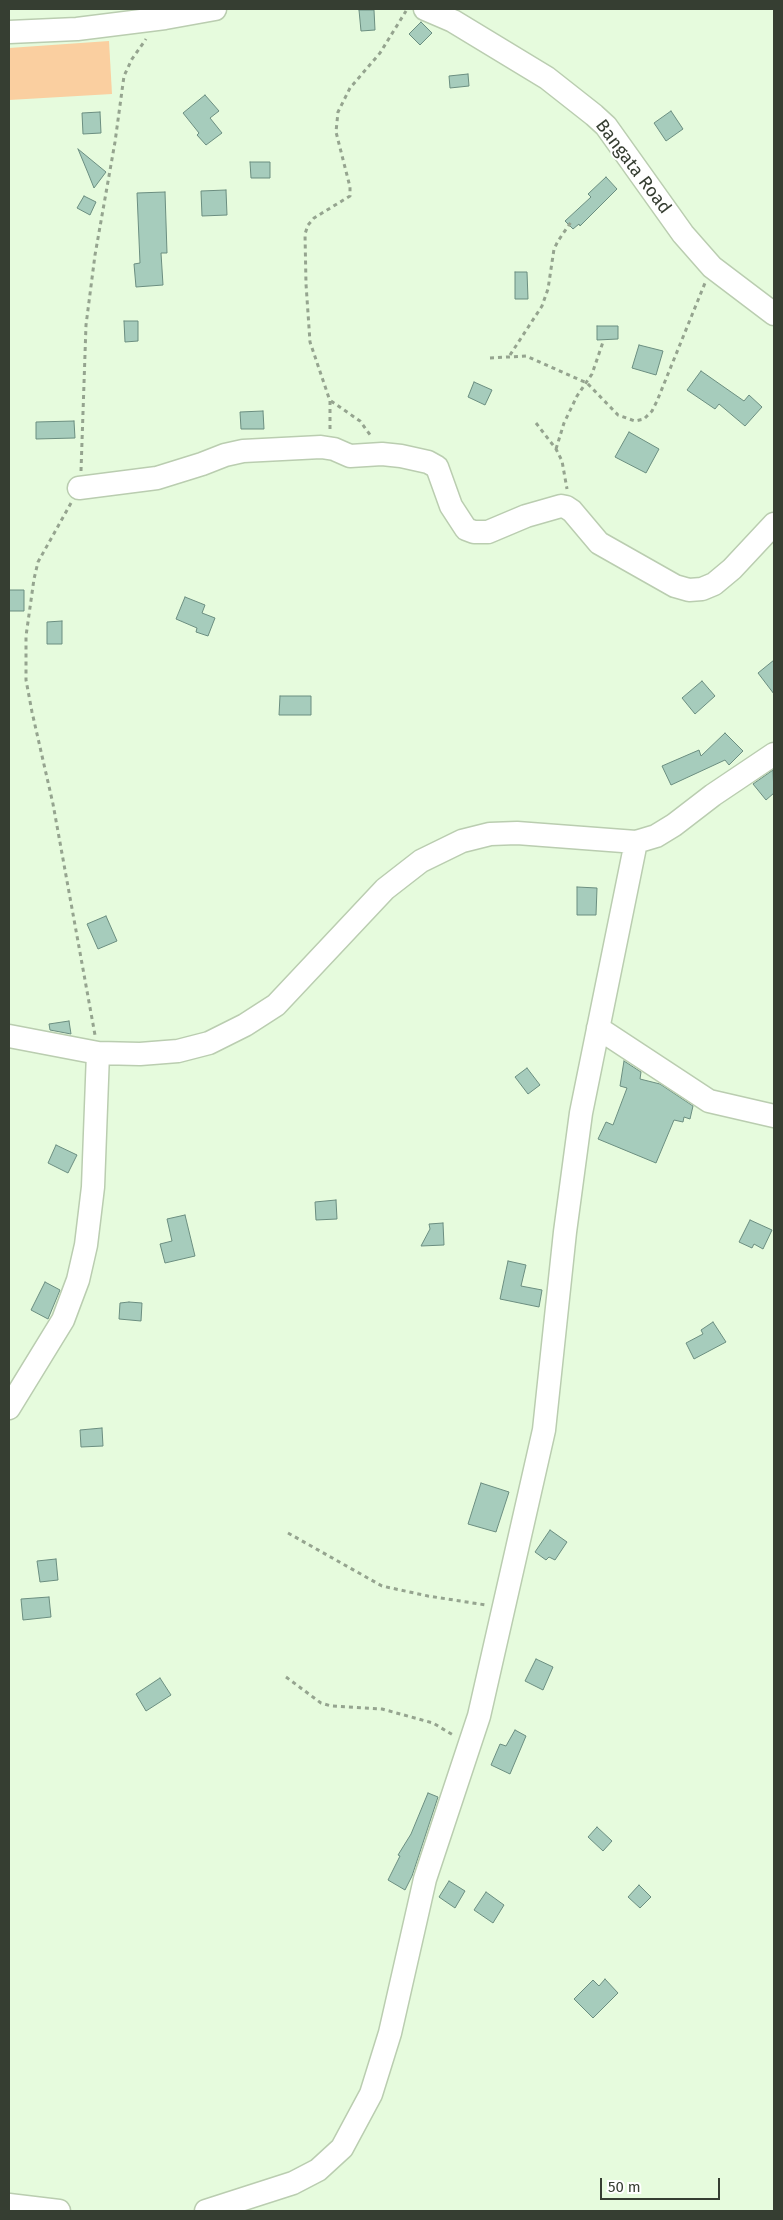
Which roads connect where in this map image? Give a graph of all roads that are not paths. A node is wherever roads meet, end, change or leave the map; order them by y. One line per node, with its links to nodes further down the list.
1 (215, 9): 3 (street)
2 (425, 9): 4 (street, Bangata Road)
3 (9, 32)
4 (774, 314)
5 (79, 488): 6 (street)
6 (774, 524)
7 (774, 754): 8 (street)
8 (636, 842): 9 (street); 11 (street)
9 (598, 1028): 12 (street); 16 (street)
10 (9, 1036): 11 (street)
11 (98, 1052): 13 (street)
12 (774, 1116)
13 (9, 1408)
14 (9, 2205): 15 (street)
15 (59, 2211)
16 (206, 2211)

